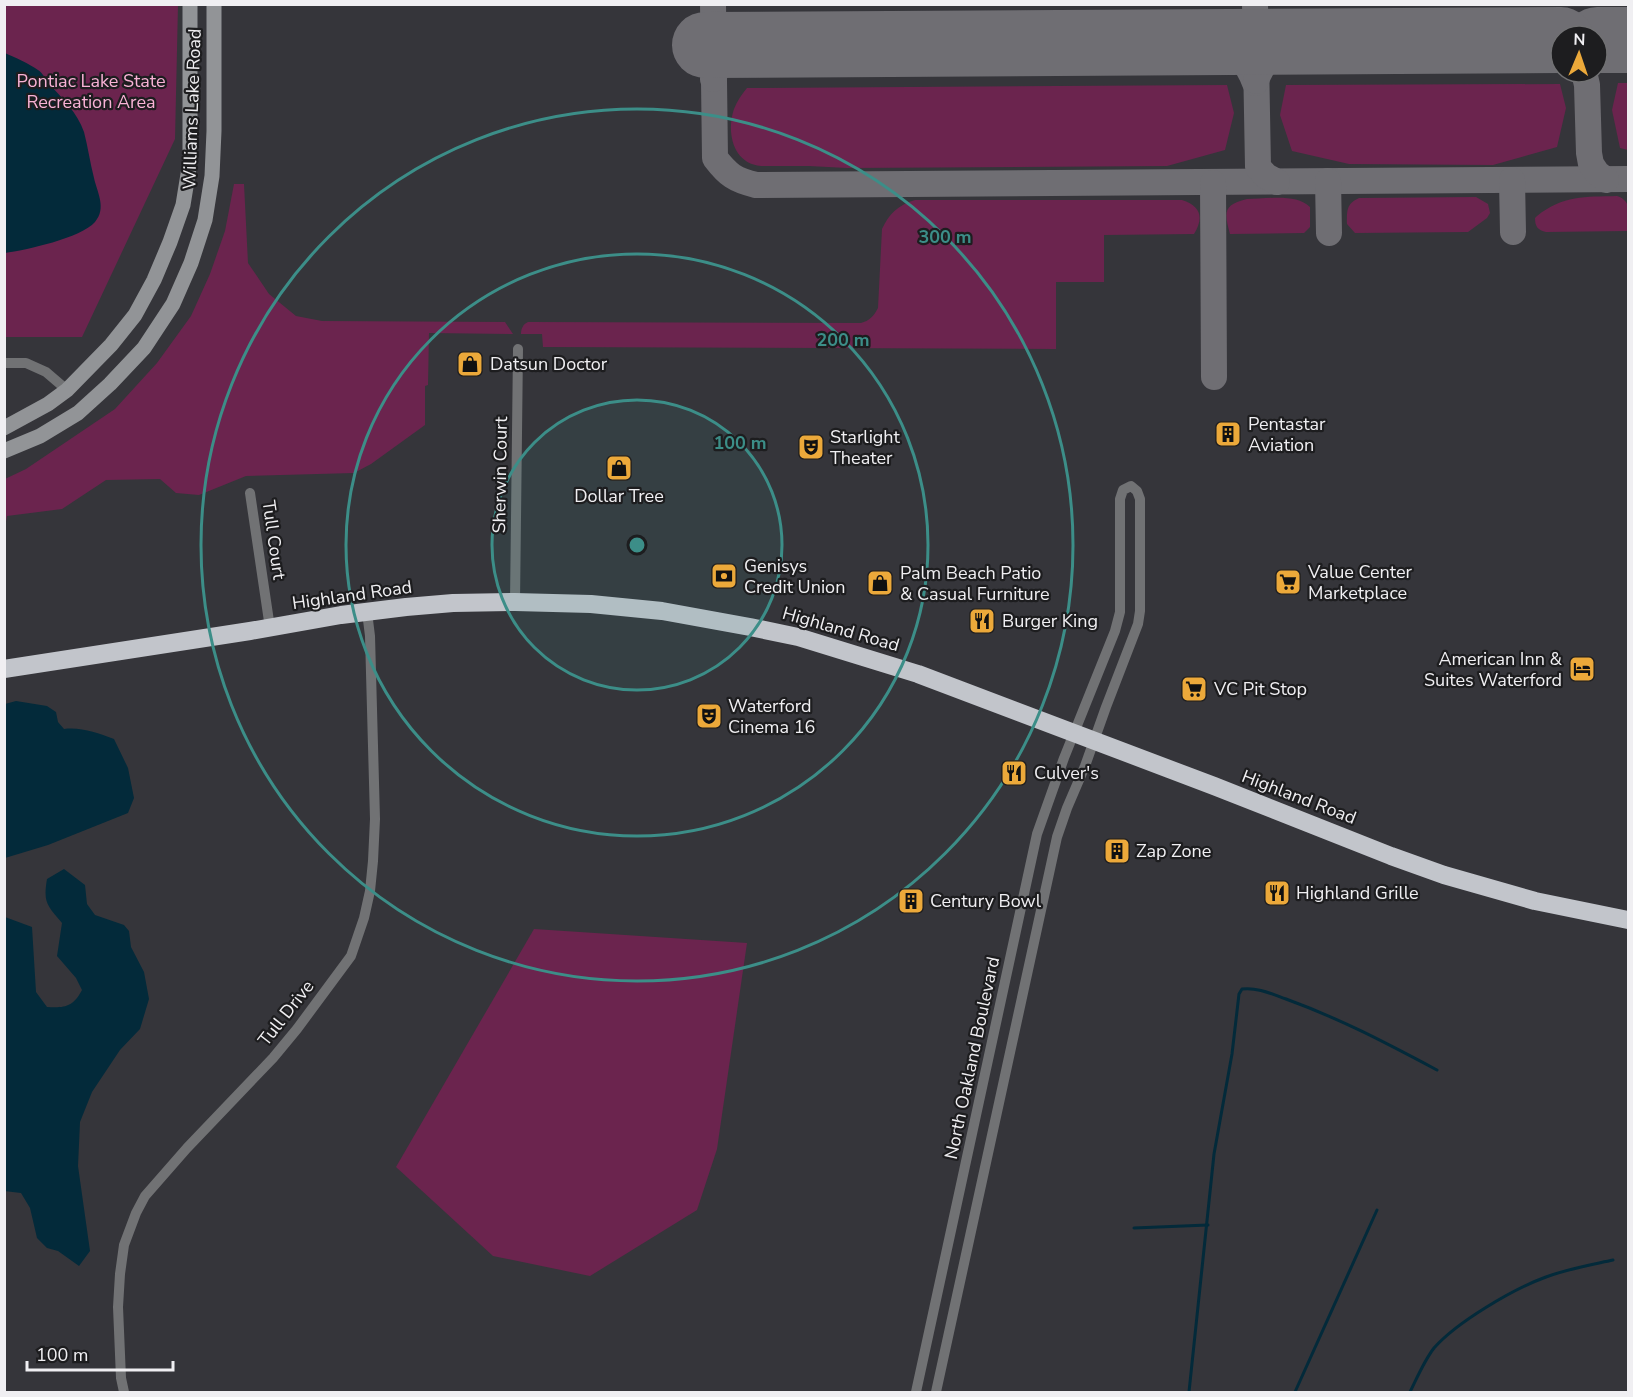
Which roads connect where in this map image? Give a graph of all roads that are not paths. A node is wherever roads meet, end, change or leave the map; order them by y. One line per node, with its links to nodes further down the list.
1 (190, 4): 5 (main road, Williams Lake Road)
2 (214, 4): 9 (main road, Williams Lake Road)
3 (518, 349): 11 (street, Sherwin Court)
4 (4, 363): 5 (street)
5 (67, 390): 6 (main road, Williams Lake Road); 9 (main road)
6 (24, 417): 7 (main road, Williams Lake Road); 8 (main road)
7 (4, 428)
8 (4, 434)
9 (4, 451)
10 (250, 493): 13 (street, Tull Court)
11 (515, 602): 12 (highway, Highland Road); 15 (highway, Highland Road)
12 (367, 612): 13 (highway, Highland Road); 18 (street, Tull Drive)
13 (270, 628): 14 (highway, Highland Road)
14 (4, 669)
15 (1073, 734): 16 (highway, Highland Road); 16 (street, North Oakland Boulevard); 19 (street, North Oakland Boulevard)
16 (1094, 741): 17 (highway, Highland Road); 20 (street, North Oakland Boulevard)
17 (1629, 920)
18 (124, 1392)
19 (916, 1392)
20 (936, 1392)

